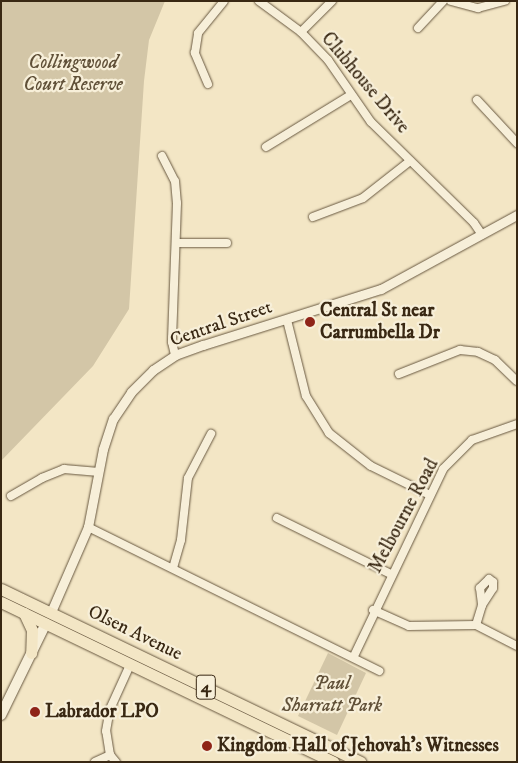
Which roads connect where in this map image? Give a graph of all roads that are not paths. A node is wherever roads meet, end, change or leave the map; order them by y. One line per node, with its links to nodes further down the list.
1 (224, 1): 9 (street)
2 (259, 1): 8 (street, Clubhouse Drive)
3 (332, 1): 8 (street)
4 (443, 1): 7 (street)
5 (451, 1): 6 (street)
6 (505, 1)
7 (418, 28)
8 (301, 32): 10 (street, Clubhouse Drive)
9 (208, 84)
10 (351, 95): 13 (street); 15 (street, Clubhouse Drive)
11 (477, 100): 12 (street)
12 (517, 143)
13 (266, 147)
14 (162, 156): 19 (street)
15 (410, 161): 17 (street); 18 (street, Clubhouse Drive)
16 (517, 215): 18 (street, Central Street)
17 (313, 217)
18 (482, 235): 21 (street, Central Street)
19 (176, 243): 20 (street); 22 (street)
20 (227, 243)
21 (287, 320): 22 (street, Central Street); 29 (street)
22 (175, 355): 27 (street, Central Street)
23 (399, 374): 24 (street)
24 (517, 381)
25 (517, 424): 29 (street, Melbourne Road)
26 (211, 434): 32 (street)
27 (99, 472): 28 (street); 31 (street, Central Street)
28 (11, 496)
29 (430, 496): 33 (street, Melbourne Road)
30 (277, 518): 33 (street)
31 (88, 527): 32 (street); 39 (street, Central Street)
32 (173, 568): 43 (street)
33 (391, 574): 37 (street, Melbourne Road)
34 (1, 589): 39 (main road, Olsen Avenue / 4)
35 (1, 602): 38 (main road, Olsen Avenue / 4)
36 (482, 605): 40 (street)
37 (373, 610): 40 (street); 43 (street, Melbourne Road)
38 (24, 613): 39 (main road, Olsen Avenue / 4); 42 (main road)
39 (48, 618): 42 (main road, Central Street); 44 (main road, Olsen Avenue / 4); 51 (main road, Olsen Avenue / 4)
40 (476, 625): 41 (street)
41 (517, 646)
42 (31, 652): 46 (main road, Central Street)
43 (354, 656): 45 (street)
44 (130, 665): 47 (street); 50 (main road, Olsen Avenue / 4)
45 (379, 670)
46 (1, 714)
47 (110, 755): 48 (street); 49 (street)
48 (96, 762)
49 (116, 762)
50 (333, 762)
51 (361, 762)

